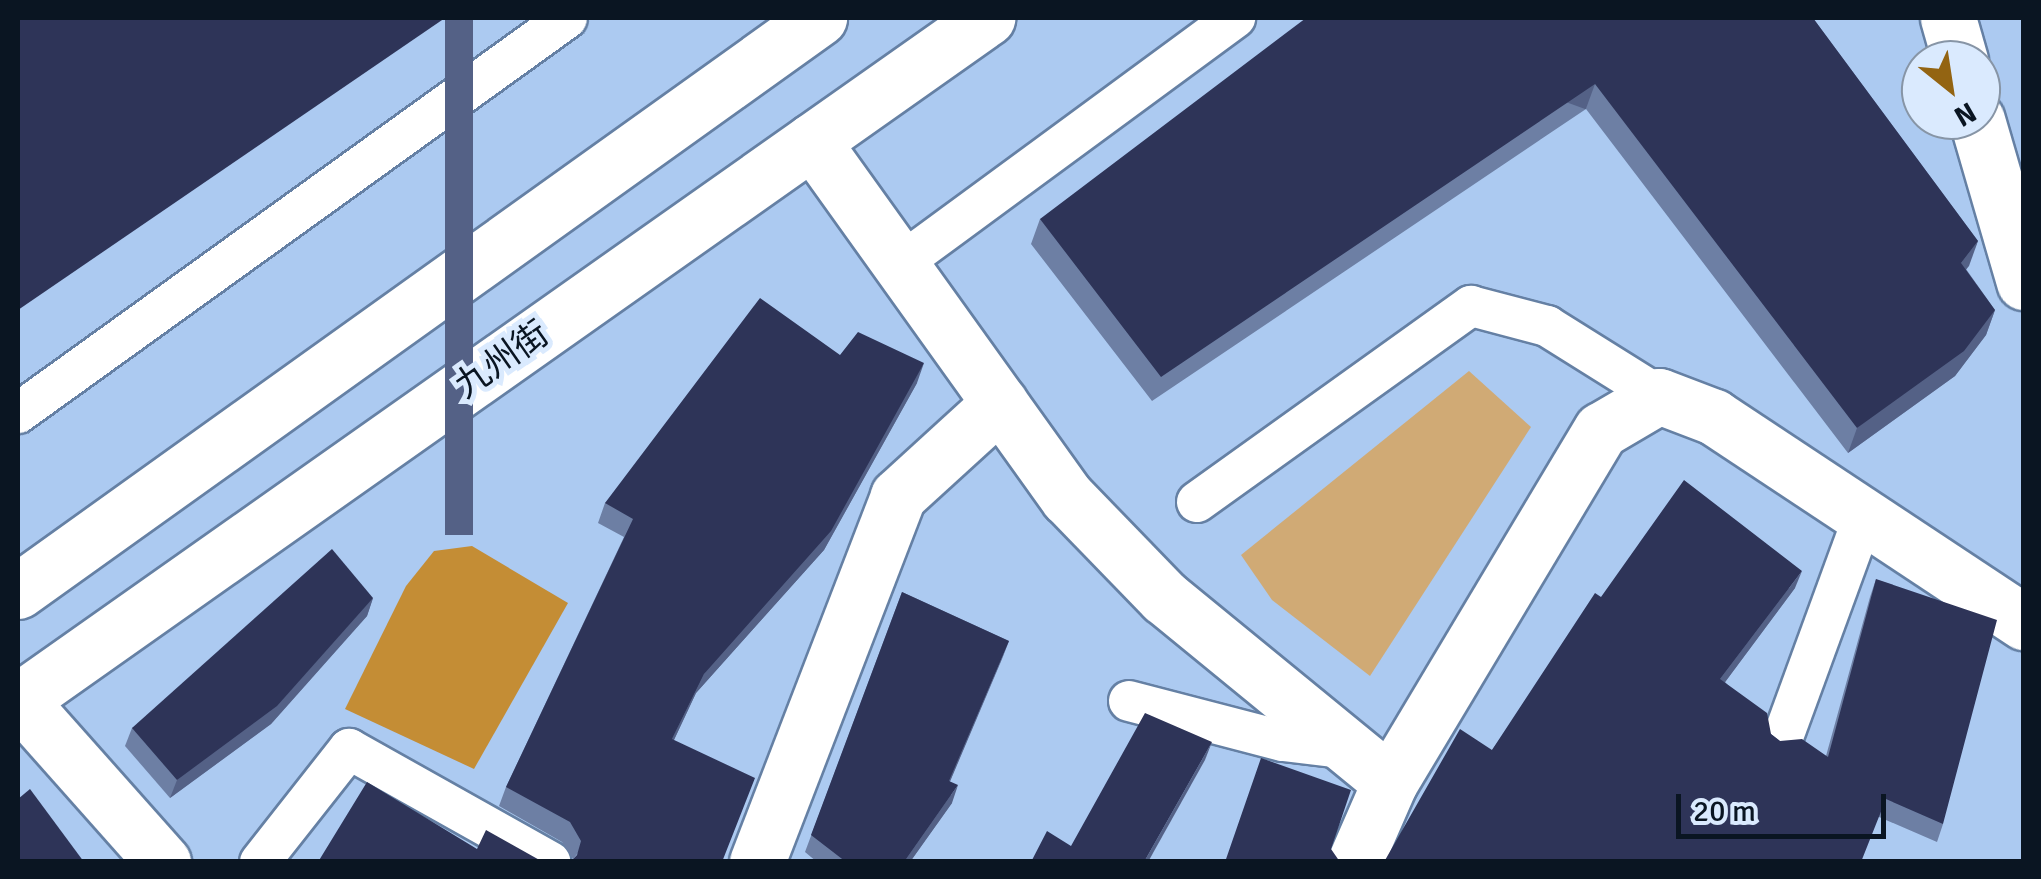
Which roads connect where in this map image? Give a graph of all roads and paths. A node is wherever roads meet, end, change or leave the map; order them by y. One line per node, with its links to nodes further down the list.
1 (567, 18): 11 (lane)
2 (818, 18): 14 (street)
3 (987, 18): 6 (street, 九州街)
4 (1235, 18): 7 (lane)
5 (1984, 140): 8 (street)
6 (812, 141): 7 (street); 16 (street, 九州街)
7 (900, 264): 10 (street)
8 (2024, 282)
9 (1659, 396): 12 (lane); 13 (street); 19 (street)
10 (1000, 402): 19 (street); 23 (street)
11 (18, 413)
12 (1197, 502)
13 (1864, 516): 15 (street); 18 (lane)
14 (18, 590)
15 (2024, 622)
16 (18, 701): 20 (street)
17 (1129, 701): 19 (lane)
18 (1783, 738)
19 (1370, 765): 24 (street)
20 (163, 862)
21 (260, 862): 22 (lane)
22 (550, 862)
23 (757, 862)
24 (1355, 862)

